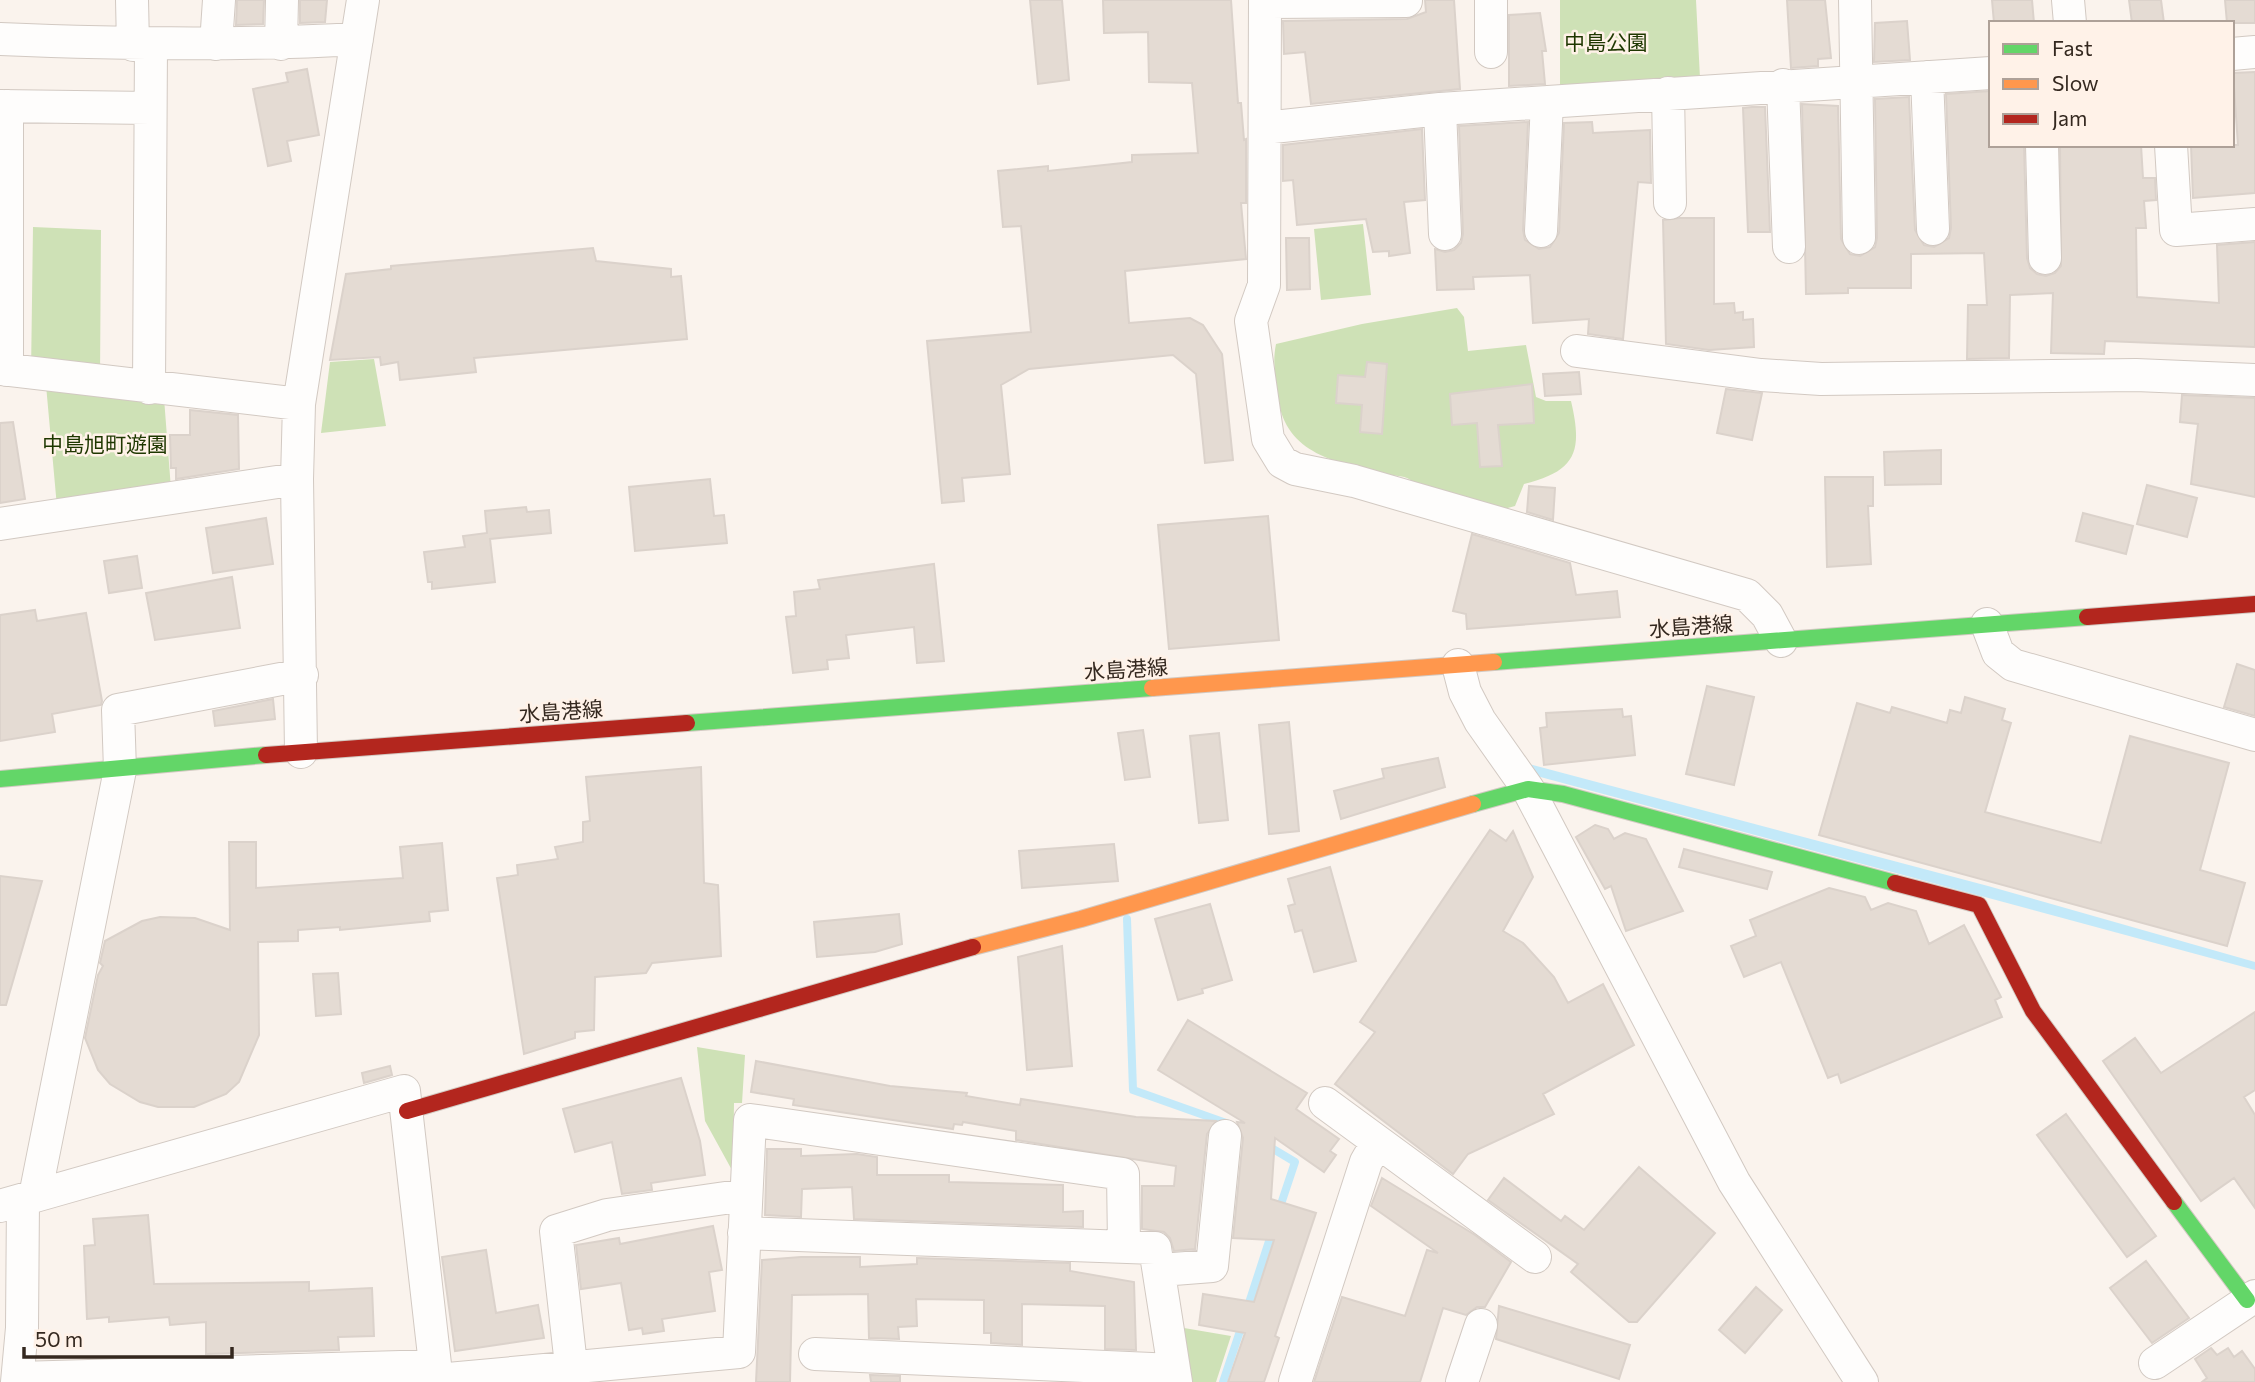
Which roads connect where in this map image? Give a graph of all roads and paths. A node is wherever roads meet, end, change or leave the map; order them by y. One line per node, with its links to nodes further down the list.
1 (132, 0): 15 (street)
2 (219, 0): 13 (street)
3 (282, 0): 14 (street)
4 (363, 0): 12 (street)
5 (1491, 0): 16 (street)
6 (1855, 0): 21 (street)
7 (2068, 0): 10 (street)
8 (1265, 1): 9 (street); 28 (street)
9 (1406, 1)
10 (2070, 21)
11 (0, 39): 15 (street)
12 (358, 39): 14 (street); 43 (street)
13 (216, 44): 14 (street); 15 (street)
14 (281, 44)
15 (142, 45): 26 (street)
16 (1492, 52)
17 (2255, 52): 18 (street)
18 (2234, 54)
19 (1989, 73): 20 (street)
20 (1927, 77): 21 (street); 33 (street)
21 (1856, 81): 22 (street); 36 (street)
22 (1783, 85): 23 (street); 37 (street)
23 (1668, 93): 24 (street); 31 (street)
24 (1547, 102): 27 (street); 34 (street)
25 (3, 106): 26 (street); 40 (street)
26 (150, 108): 42 (street)
27 (1440, 110): 28 (street); 35 (street)
28 (1265, 128): 48 (street)
29 (2042, 147): 38 (street)
30 (2171, 147): 32 (street)
31 (1670, 203)
32 (2255, 224)
33 (1933, 229)
34 (1541, 231)
35 (1445, 234)
36 (1859, 238)
37 (1789, 247)
38 (2045, 258)
39 (1577, 351): 41 (street)
40 (4, 370): 42 (street)
41 (2255, 380)
42 (149, 388): 43 (street)
43 (299, 404): 44 (street)
44 (297, 479): 45 (street); 50 (street)
45 (0, 524)
46 (2255, 604): 47 (main road, 水島港線)
47 (1987, 624): 48 (main road, 水島港線); 51 (street)
48 (1781, 641): 49 (main road, 水島港線)
49 (1458, 665): 52 (main road, 水島港線); 55 (street)
50 (302, 674): 52 (street); 53 (street)
51 (2255, 735)
52 (301, 752): 53 (main road, 水島港線)
53 (120, 770): 54 (main road, 水島港線); 61 (street)
54 (0, 779)
55 (1528, 789): 56 (main road); 66 (main road); 76 (street)
56 (406, 1103): 61 (street); 71 (street)
57 (1325, 1103): 59 (street)
58 (1224, 1136): 65 (street)
59 (1377, 1143): 64 (street); 74 (street)
60 (746, 1195): 62 (street); 63 (street); 70 (street)
61 (21, 1205): 73 (street)
62 (744, 1233): 63 (street); 70 (street)
63 (1124, 1245): 65 (street)
64 (1535, 1257)
65 (1161, 1270): 72 (street)
66 (2251, 1298): 69 (street)
67 (1481, 1325): 75 (street)
68 (815, 1354): 72 (street)
69 (2155, 1363)
70 (571, 1365): 71 (street)
71 (436, 1376): 73 (street)
72 (1175, 1376)
73 (18, 1380)
74 (1295, 1382)
75 (1462, 1382)
76 (1861, 1382)

